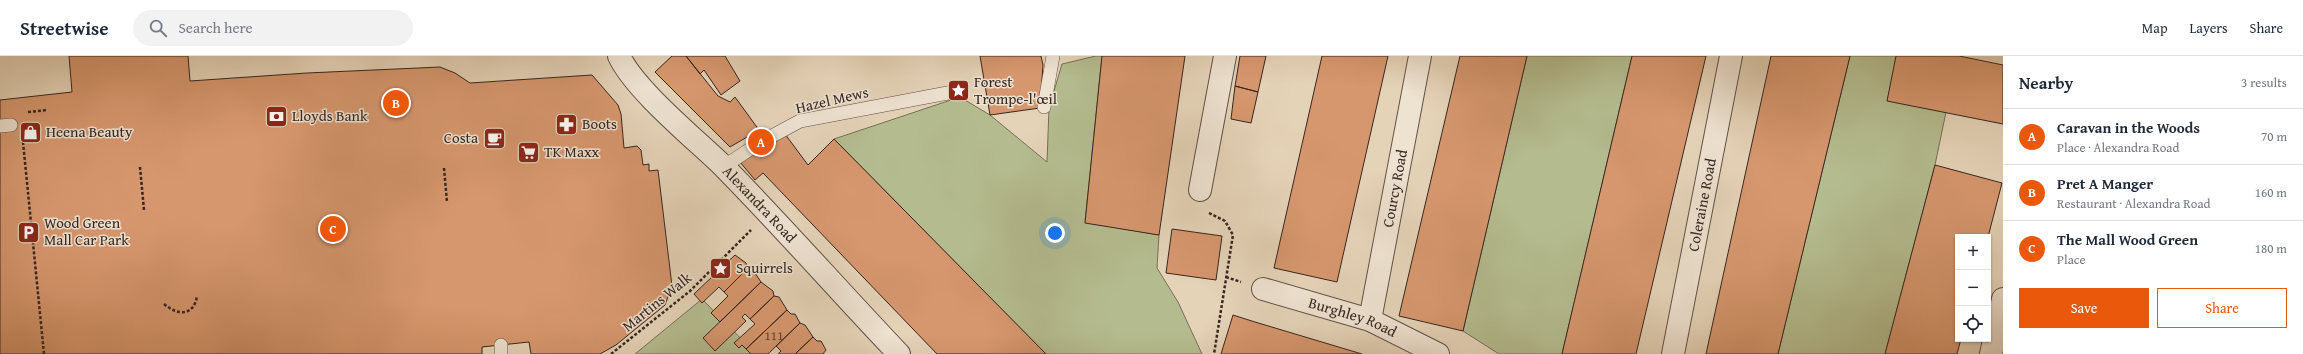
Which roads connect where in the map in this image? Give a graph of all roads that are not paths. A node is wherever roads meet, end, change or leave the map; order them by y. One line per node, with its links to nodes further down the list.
1 (620, 56): 8 (street, Alexandra Road)
2 (1053, 56): 7 (lane)
3 (1225, 56): 9 (street)
4 (1420, 56): 12 (street, Courcy Road)
5 (1731, 56): 16 (street, Coleraine Road)
6 (958, 91): 8 (lane, Hazel Mews)
7 (1044, 108)
8 (723, 167): 14 (street, Alexandra Road)
9 (1200, 190)
10 (1263, 289): 12 (street, Burghley Road)
11 (2003, 299): 13 (street)
12 (1370, 320): 15 (street, Burghley Road)
13 (2000, 329): 17 (street)
14 (899, 354)
15 (1438, 354)
16 (1673, 354)
17 (1991, 354)

